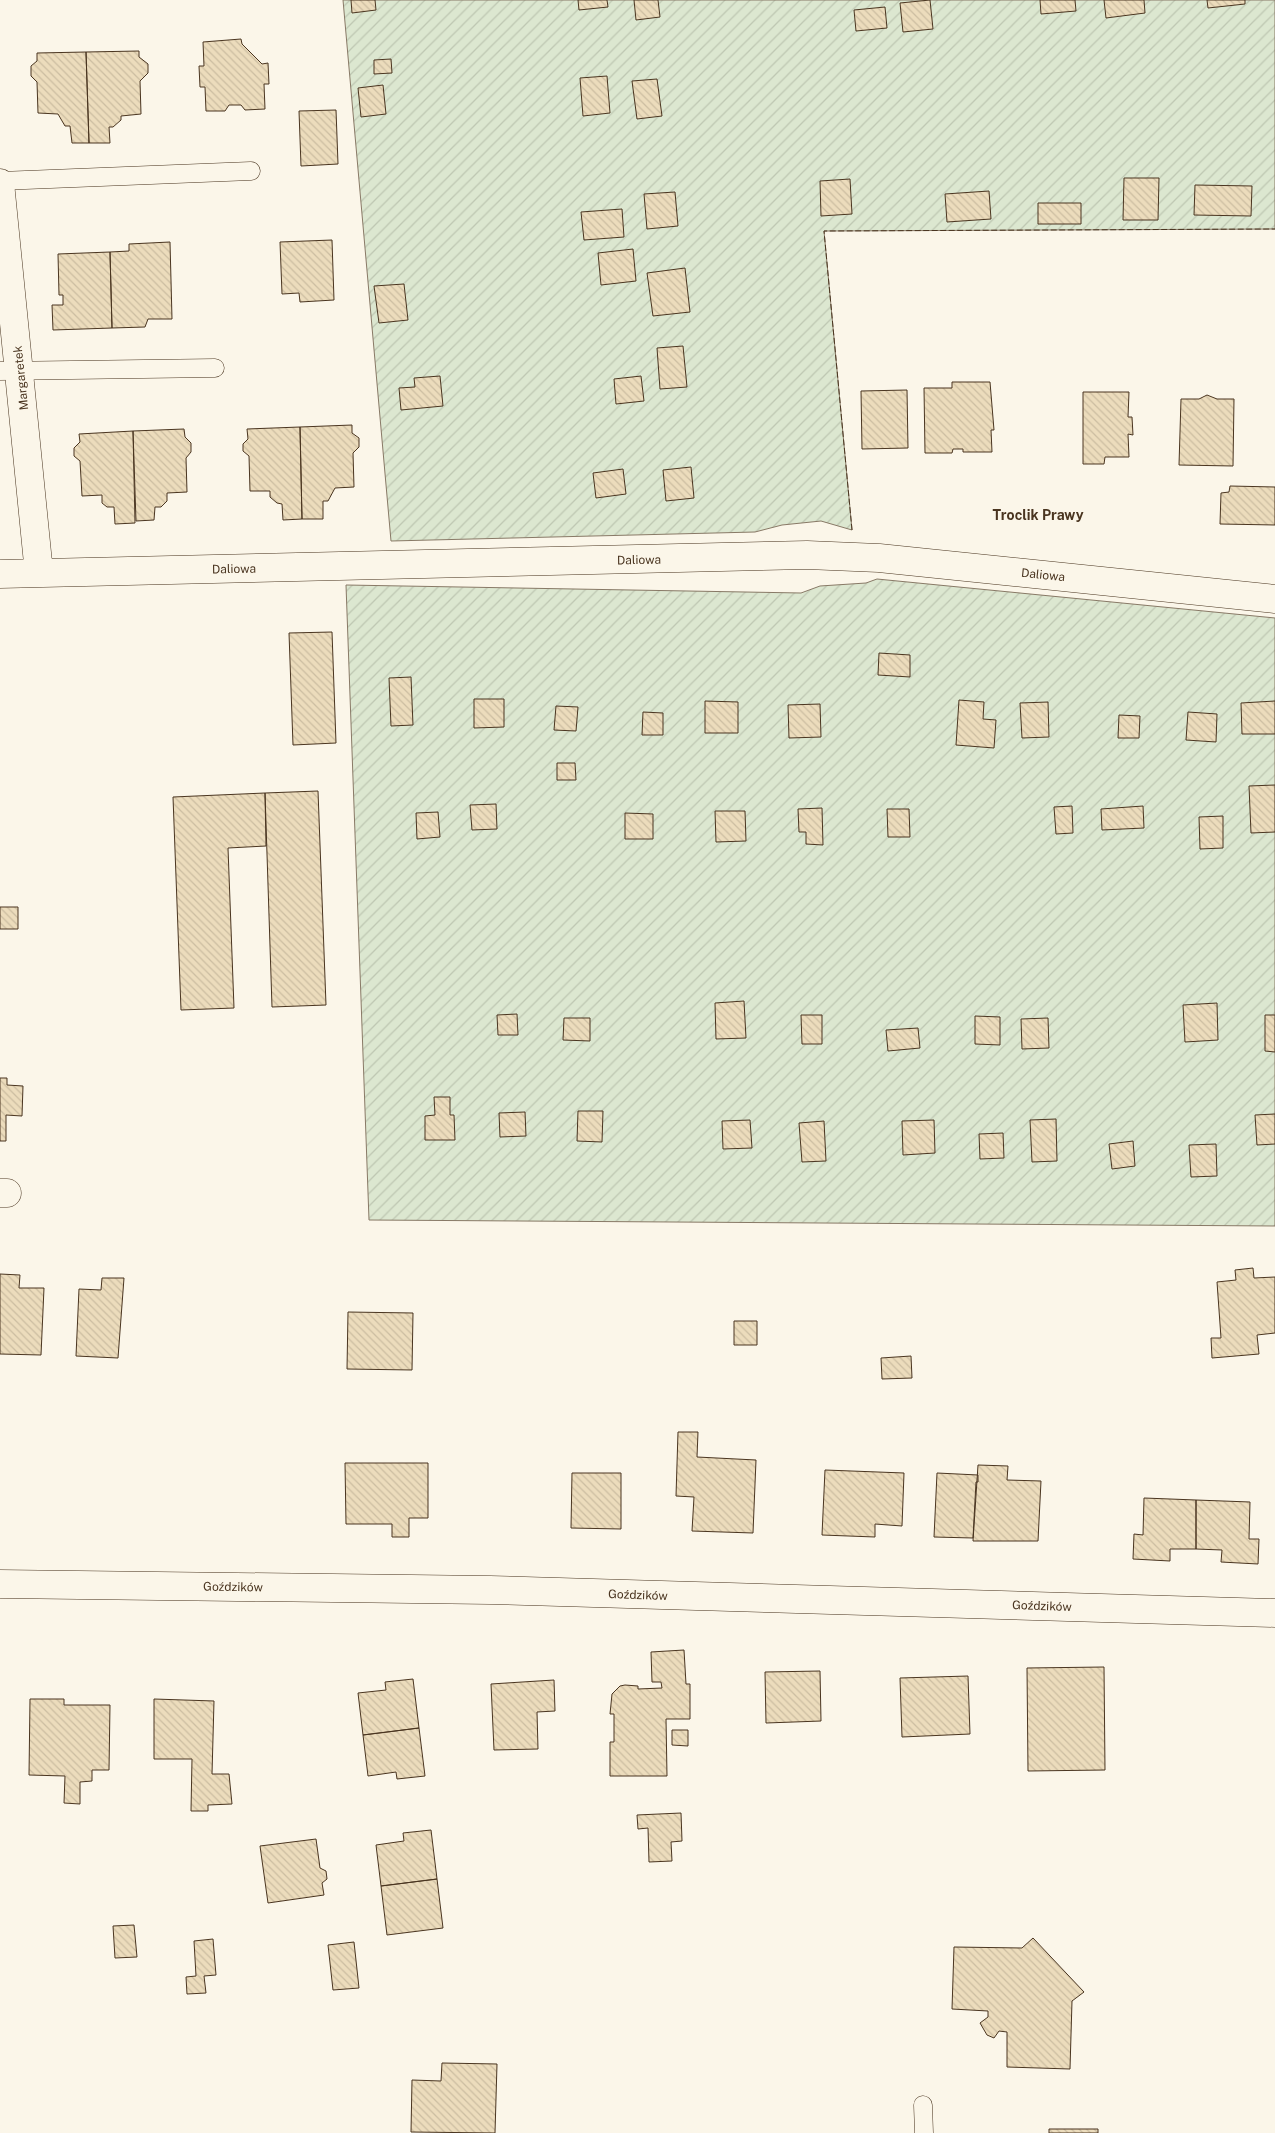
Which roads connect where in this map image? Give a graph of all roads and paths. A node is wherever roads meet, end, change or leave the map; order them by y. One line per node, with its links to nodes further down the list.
1 (251, 171): 2 (lane)
2 (0, 182): 4 (street, Margaretek)
3 (215, 368): 4 (lane)
4 (10, 371): 5 (street, Margaretek)
5 (39, 573): 6 (street, Daliowa); 7 (street, Daliowa)
6 (0, 574)
7 (1275, 599)
8 (0, 1584): 9 (street, Goździków)
9 (1275, 1612)
10 (924, 2105): 11 (lane)
11 (924, 2133)

